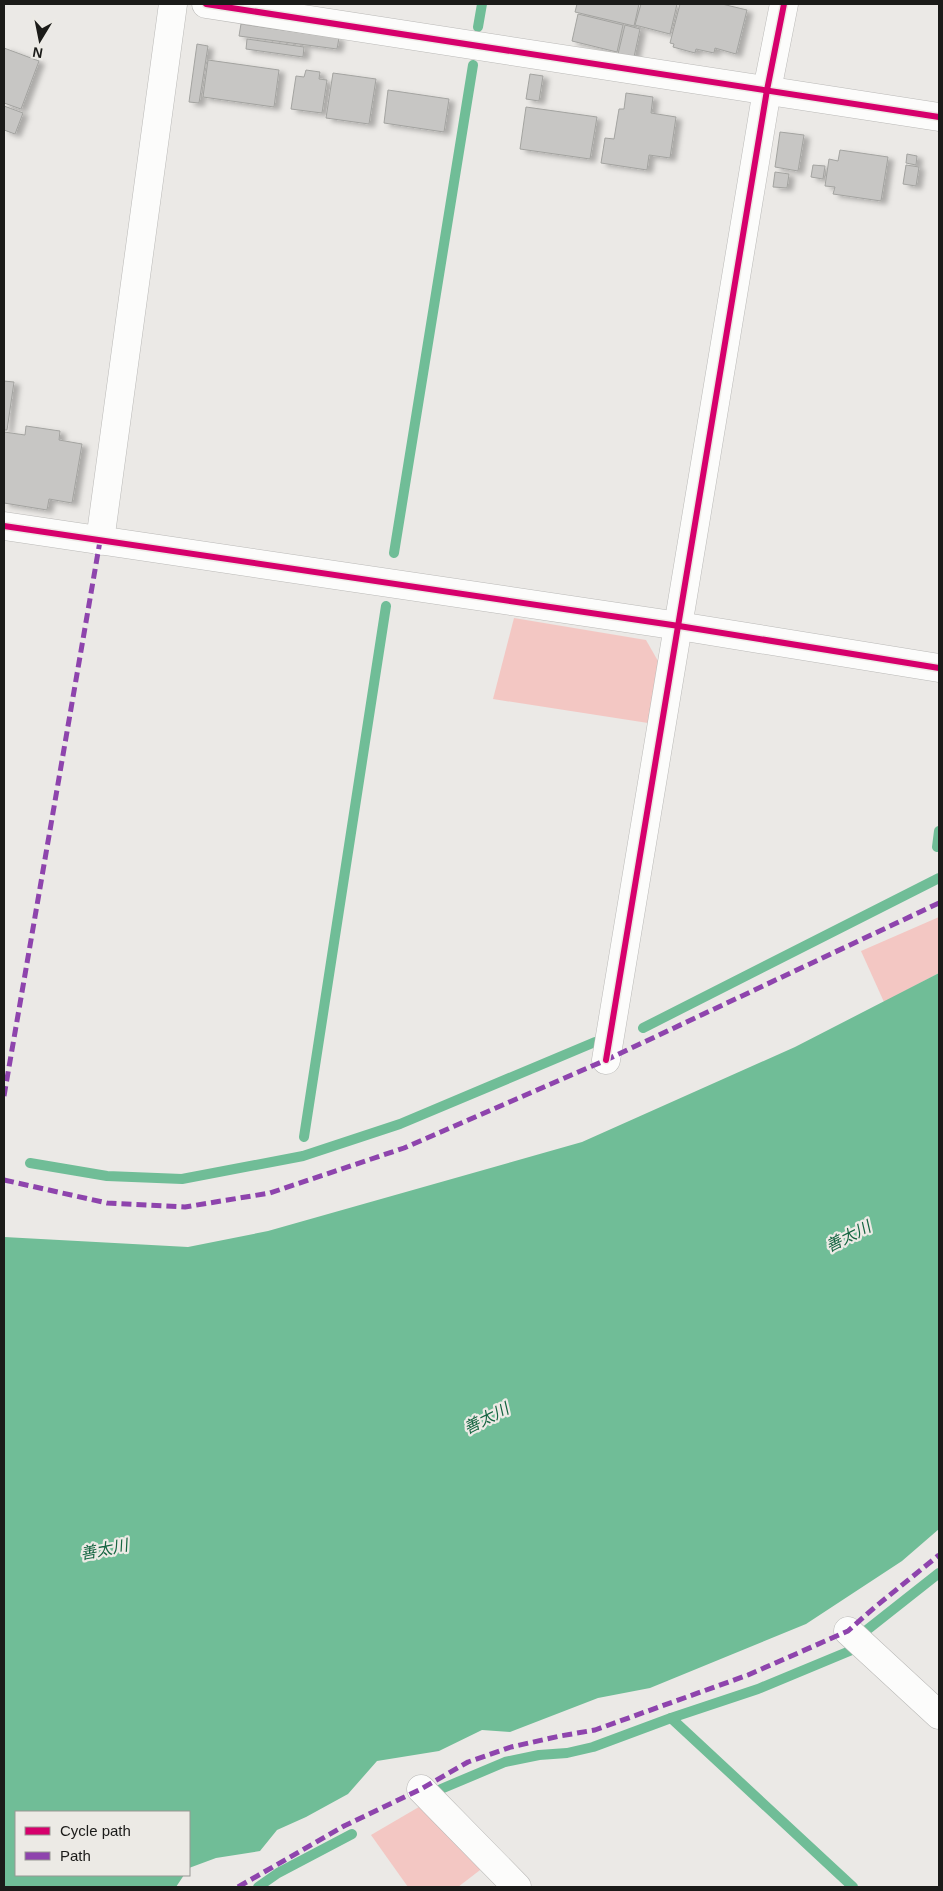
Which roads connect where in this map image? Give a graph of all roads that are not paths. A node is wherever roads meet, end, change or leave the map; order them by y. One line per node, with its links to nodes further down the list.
1 (172, 4): 7 (street)
2 (206, 4): 4 (street)
3 (784, 4): 4 (street)
4 (766, 90): 5 (street); 8 (street)
5 (939, 117)
6 (4, 526): 7 (street)
7 (100, 541): 8 (street)
8 (679, 626): 9 (street); 10 (street)
9 (939, 668)
10 (606, 1060)
11 (848, 1631): 12 (street)
12 (939, 1715)
13 (421, 1789): 14 (street)
14 (517, 1887)

